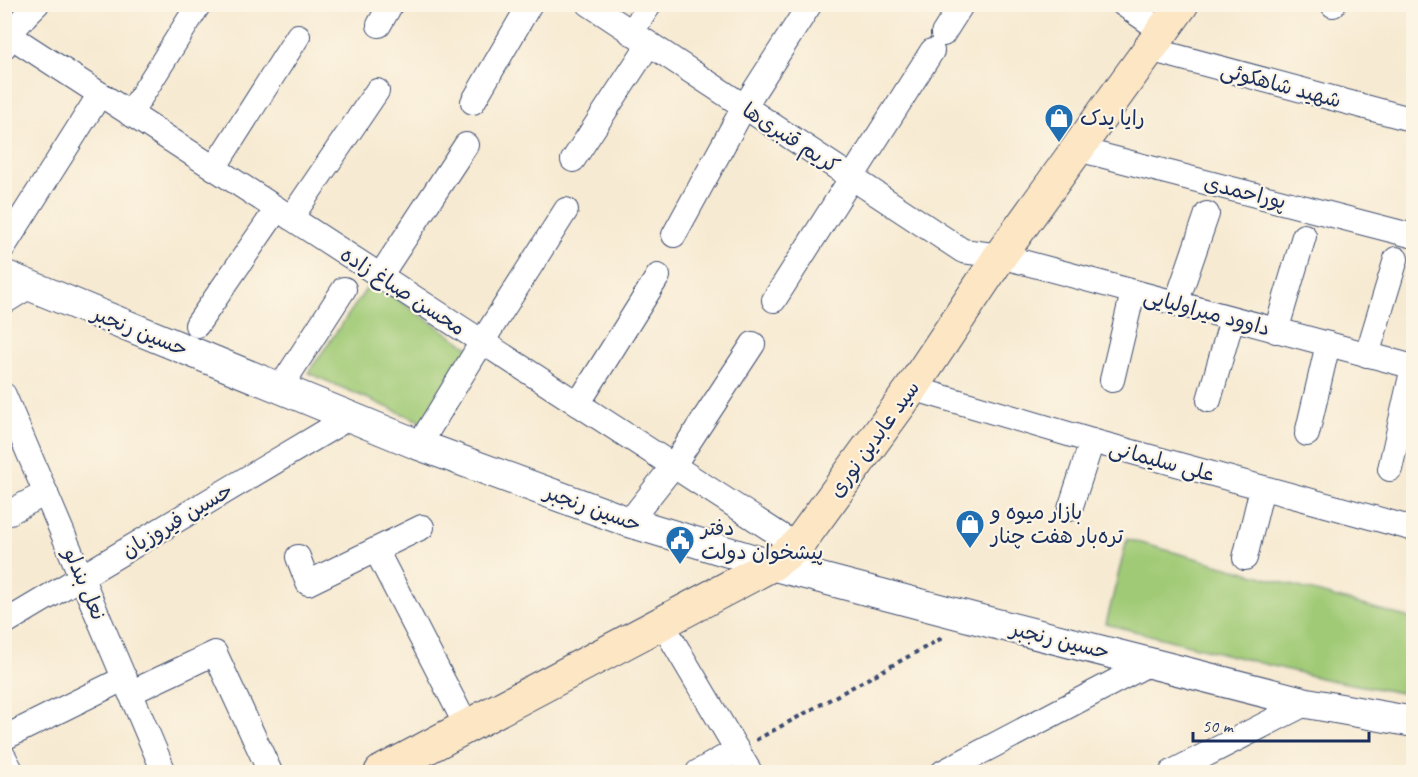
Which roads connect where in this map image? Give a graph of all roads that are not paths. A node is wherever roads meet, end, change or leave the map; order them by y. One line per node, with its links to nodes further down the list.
1 (37, 4): 13 (street)
2 (199, 4): 18 (street)
3 (530, 4): 16 (street)
4 (588, 4): 11 (street, کریم قنبری‌ها)
5 (650, 4): 11 (street)
6 (810, 4): 17 (street)
7 (962, 4): 24 (street)
8 (1123, 4): 12 (street, شهید شاهکوئی)
9 (1182, 4): 12 (main road, سید عابدین نوری)
10 (298, 36): 23 (street)
11 (640, 39): 17 (street, کریم قنبری‌ها); 22 (street)
12 (1156, 40): 19 (street, شهید شاهکوئی); 21 (main road, سید عابدین نوری)
13 (7, 41): 15 (street, محسن صباغ زاده)
14 (377, 91): 26 (street)
15 (100, 94): 18 (street, محسن صباغ زاده); 31 (street)
16 (472, 102)
17 (744, 107): 24 (street, کریم قنبری‌ها); 28 (street)
18 (130, 114): 23 (street, محسن صباغ زاده)
19 (1413, 120)
20 (466, 145): 34 (street)
21 (1077, 149): 30 (street, پوراحمدی); 32 (main road, سید عابدین نوری)
22 (573, 160)
23 (214, 168): 26 (street, محسن صباغ زاده)
24 (851, 178): 32 (street, کریم قنبری‌ها); 39 (street)
25 (566, 210): 45 (street)
26 (284, 214): 34 (street, محسن صباغ زاده); 43 (street)
27 (1207, 214): 41 (street)
28 (674, 235)
29 (1304, 236): 44 (street)
30 (1413, 236)
31 (4, 246)
32 (1000, 256): 38 (street, داوود میراولیایی); 52 (main road, سید عابدین نوری)
33 (1396, 259): 48 (street)
34 (380, 276): 45 (street, محسن صباغ زاده)
35 (658, 276): 54 (street)
36 (17, 281): 40 (street); 51 (street, حسین رنجبر)
37 (344, 289): 51 (street)
38 (1133, 292): 41 (street, داوود میراولیایی); 50 (street)
39 (774, 300)
40 (4, 302)
41 (1176, 304): 42 (street, داوود میراولیایی)
42 (1232, 319): 44 (street, داوود میراولیایی); 53 (street)
43 (197, 325)
44 (1276, 331): 47 (street, داوود میراولیایی)
45 (482, 342): 54 (street, محسن صباغ زاده); 59 (street)
46 (753, 344): 60 (street)
47 (1328, 344): 48 (street, داوود میراولیایی); 57 (street)
48 (1367, 355): 49 (street, داوود میراولیایی)
49 (1413, 367): 61 (street)
50 (1112, 380)
51 (280, 388): 56 (street, حسین رنجبر)
52 (912, 388): 58 (street, علی سلیمانی); 70 (main road, سید عابدین نوری)
53 (1209, 400)
54 (578, 404): 60 (street, محسن صباغ زاده)
55 (7, 410): 63 (street, نعل بندلو)
56 (350, 417): 59 (street, حسین رنجبر); 73 (street, حسین فیروزیان)
57 (1307, 434)
58 (1092, 441): 62 (street, علی سلیمانی); 64 (street)
59 (419, 444): 66 (street, حسین رنجبر)
60 (673, 466): 66 (street); 70 (street, محسن صباغ زاده)
61 (1390, 469)
62 (1262, 488): 68 (street, علی سلیمانی); 72 (street)
63 (46, 493): 65 (street); 73 (street, نعل بندلو)
64 (1070, 509)
65 (4, 515)
66 (629, 522): 70 (street, حسین رنجبر)
67 (422, 527): 69 (street)
68 (1413, 529)
69 (376, 550): 71 (street); 80 (street)
70 (784, 556): 75 (main road, سید عابدین نوری); 76 (street, حسین رنجبر)
71 (298, 557)
72 (1245, 558)
73 (82, 577): 74 (street, حسین فیروزیان); 77 (street, نعل بندلو)
74 (4, 623)
75 (662, 623): 80 (main road, سید عابدین نوری); 82 (street)
76 (1150, 663): 78 (street, حسین رنجبر); 90 (street)
77 (128, 686): 81 (street); 85 (street, نعل بندلو); 86 (street)
78 (1307, 703): 79 (street, حسین رنجبر); 91 (street)
79 (1413, 722)
80 (467, 727): 87 (main road, سید عابدین نوری)
81 (4, 738)
82 (737, 750): 88 (street); 89 (street)
83 (4, 757): 84 (street)
84 (12, 772)
85 (164, 772)
86 (270, 772)
87 (381, 772)
88 (698, 772)
89 (750, 772)
90 (943, 772)
91 (1172, 772)

